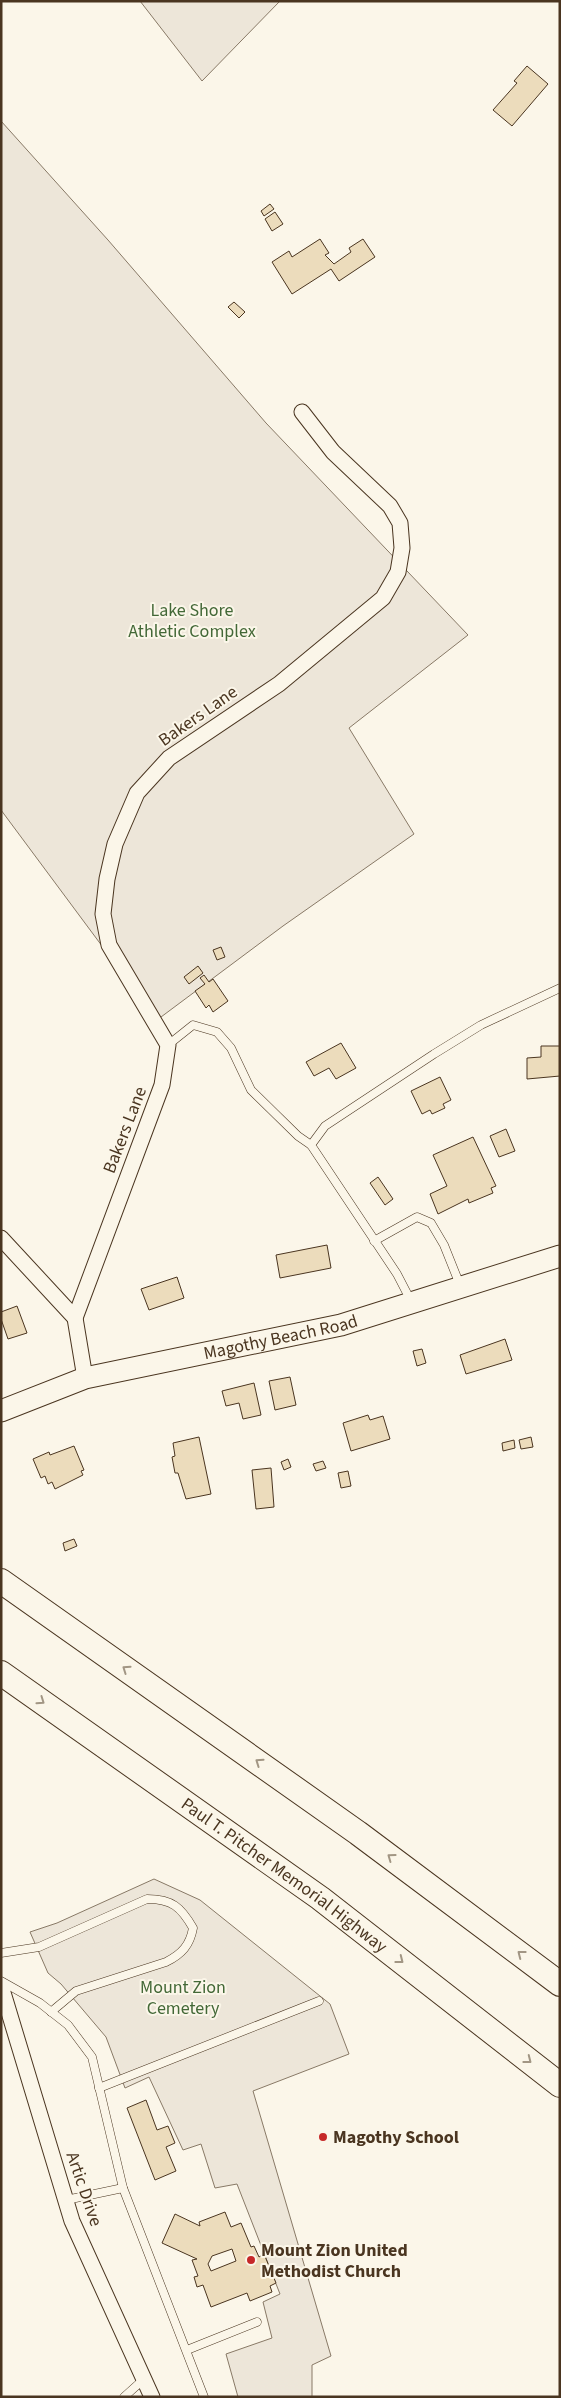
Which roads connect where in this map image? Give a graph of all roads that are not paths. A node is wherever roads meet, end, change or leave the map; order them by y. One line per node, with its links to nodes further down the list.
1 (302, 412): 3 (street, Bakers Lane)
2 (560, 988): 4 (lane)
3 (168, 1045): 4 (lane); 10 (street, Bakers Lane)
4 (311, 1145): 6 (lane)
5 (1, 1238): 10 (street)
6 (374, 1241): 8 (lane); 9 (lane)
7 (560, 1256): 8 (street, Magothy Beach Road)
8 (461, 1287): 9 (street, Magothy Beach Road)
9 (412, 1303): 11 (street, Magothy Beach Road)
10 (75, 1318): 11 (street)
11 (85, 1378): 12 (street, Magothy Beach Road)
12 (1, 1411)
13 (1, 1581): 17 (main road, one-way to 13)
14 (1, 1673): 21 (main road, Paul T. Pitcher Memorial Highway, one-way to 21)
15 (1, 1953): 20 (lane)
16 (1, 1981): 20 (lane)
17 (560, 1984)
18 (1, 1986): 24 (street, Artic Drive)
19 (319, 2001): 22 (lane)
20 (51, 2012): 22 (lane)
21 (556, 2083)
22 (99, 2088): 23 (lane)
23 (123, 2188): 24 (lane); 26 (lane)
24 (66, 2200): 27 (street, Artic Drive)
25 (257, 2322): 26 (lane)
26 (187, 2350): 30 (lane)
27 (144, 2379): 28 (lane); 29 (street, Artic Drive)
28 (124, 2397)
29 (152, 2397)
30 (204, 2397)

